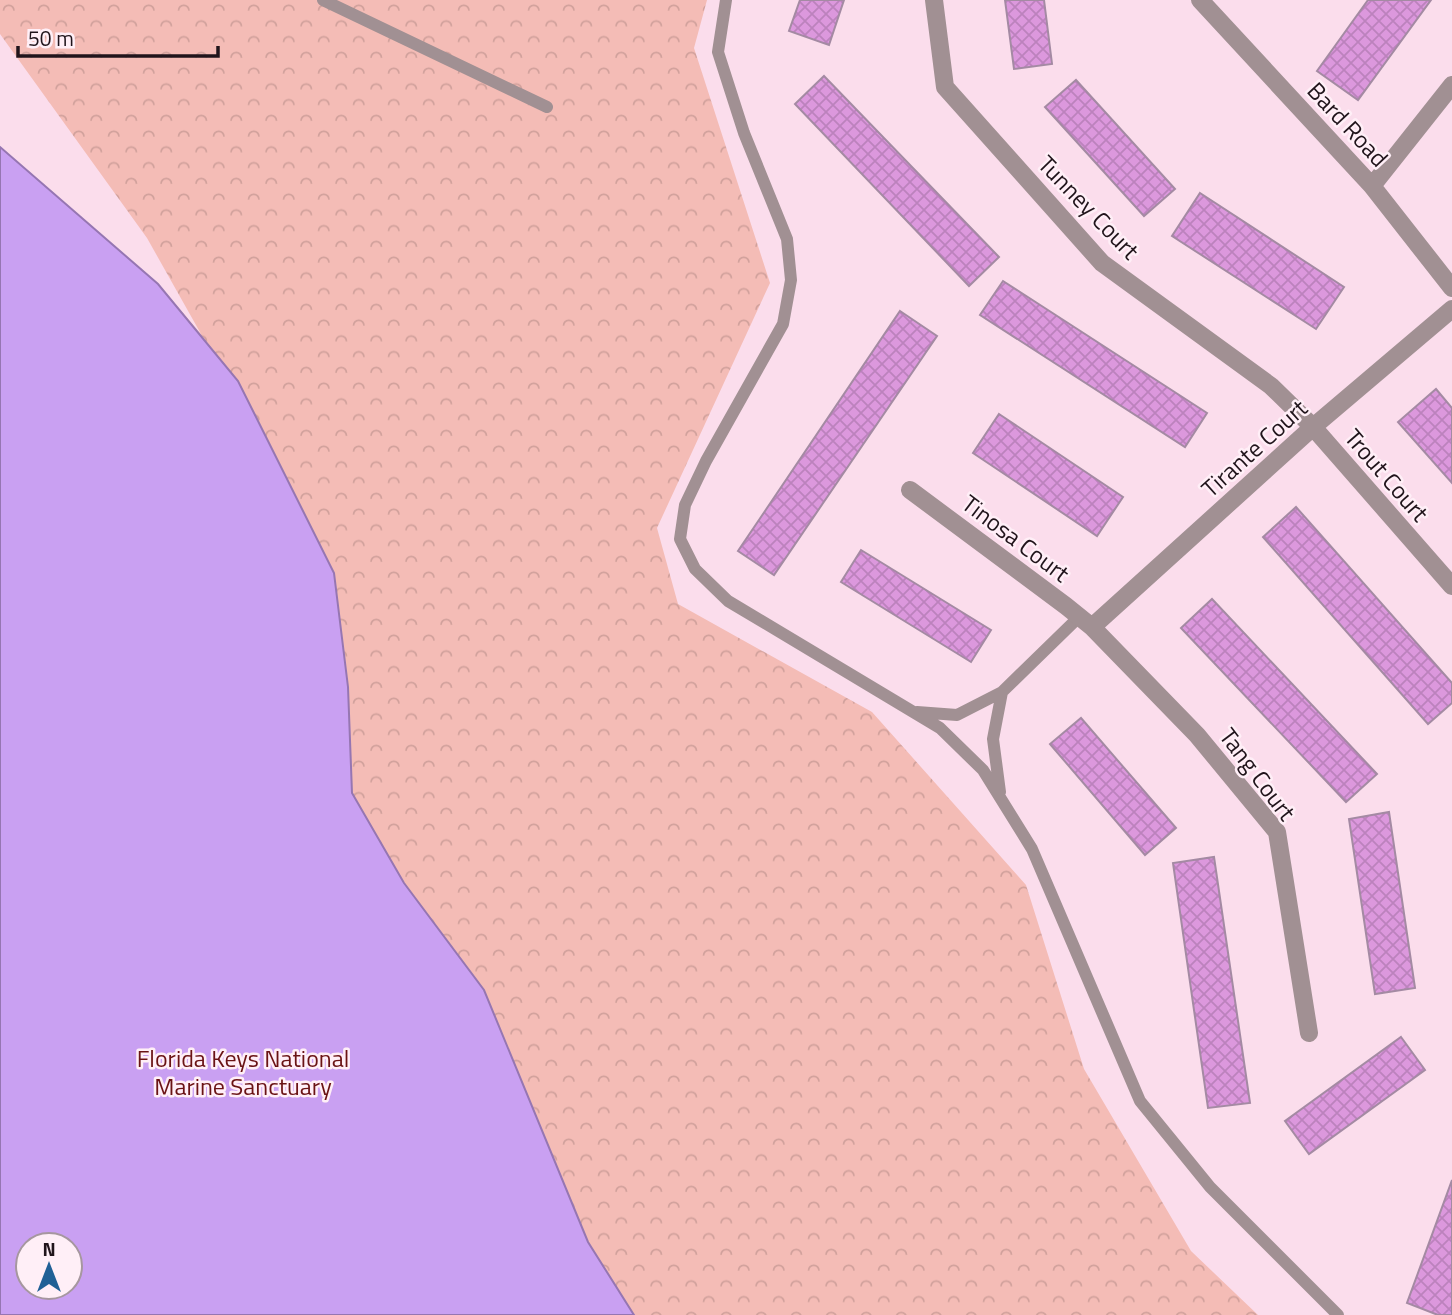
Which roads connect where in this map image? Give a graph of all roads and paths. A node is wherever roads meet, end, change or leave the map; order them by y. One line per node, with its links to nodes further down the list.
1 (323, 0): 6 (lane)
2 (726, 0): 15 (lane)
3 (934, 0): 10 (street, Tunney Court)
4 (1200, 0): 7 (street, Bard Road)
5 (1452, 85): 7 (street)
6 (547, 107)
7 (1372, 186): 8 (street, Bard Road)
8 (1452, 288)
9 (1452, 309): 10 (street, Tirante Court)
10 (1312, 427): 12 (street, Trout Court); 13 (street, Tirante Court)
11 (910, 490): 13 (street, Tinosa Court)
12 (1452, 586)
13 (1086, 622): 14 (lane); 17 (street, Tang Court)
14 (1002, 692): 15 (lane); 16 (lane)
15 (913, 712): 16 (lane)
16 (1001, 799): 18 (lane)
17 (1309, 1032)
18 (1338, 1315)

